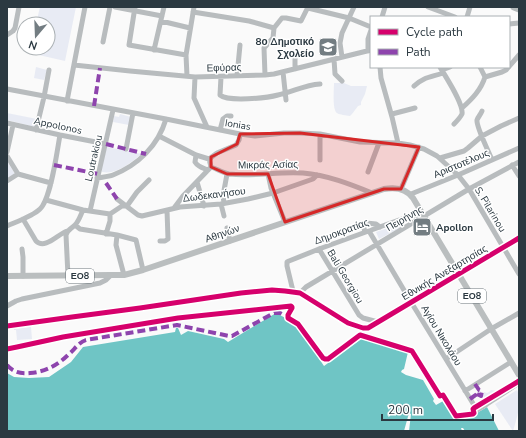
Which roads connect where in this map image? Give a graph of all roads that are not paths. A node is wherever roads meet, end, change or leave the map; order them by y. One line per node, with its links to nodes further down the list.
1 (19, 7): 20 (street)
2 (85, 7): 30 (street)
3 (110, 7): 21 (street)
4 (115, 7): 10 (street)
5 (164, 7): 15 (street)
6 (308, 7): 14 (street); 18 (street)
7 (354, 7): 14 (street)
8 (428, 7): 13 (street)
9 (514, 7): 12 (highway)
10 (134, 9): 15 (street); 23 (street)
11 (193, 9): 17 (street); 18 (street)
12 (519, 9)
13 (452, 16)
14 (349, 18): 16 (street); 26 (street)
15 (161, 19): 17 (street); 23 (street)
16 (370, 27)
17 (190, 28): 25 (street)
18 (274, 28): 39 (street)
19 (370, 33): 24 (street)
20 (7, 35)
21 (103, 42)
22 (240, 45): 41 (street)
23 (154, 50): 25 (street)
24 (369, 50): 26 (street, Εφύρας)
25 (186, 55): 40 (street)
26 (342, 57): 29 (street, Εφύρας)
27 (518, 57): 31 (street)
28 (295, 59): 35 (street)
29 (334, 59): 35 (street, Εφύρας); 45 (street)
30 (74, 65): 40 (street, Εφύρας); 52 (street)
31 (510, 66)
32 (380, 68): 58 (street)
33 (480, 68): 44 (street)
34 (508, 68): 44 (street)
35 (295, 69): 38 (street, Εφύρας)
36 (49, 70): 50 (street)
37 (442, 70): 47 (street); 54 (street)
38 (283, 72): 39 (street, Εφύρας); 49 (street)
39 (265, 75): 41 (street, Εφύρας)
40 (187, 76): 42 (street, Εφύρας)
41 (237, 76): 43 (street, Εφύρας)
42 (195, 77): 43 (street, Εφύρας); 65 (street)
43 (221, 77): 49 (street)
44 (485, 77): 54 (street)
45 (342, 80)
46 (320, 84): 49 (street)
47 (414, 86)
48 (7, 89): 50 (street, Ionias)
49 (285, 93): 51 (street)
50 (44, 96): 52 (street, Ionias); 66 (street)
51 (286, 100)
52 (67, 101): 55 (street, Ionias)
53 (415, 108): 58 (street)
54 (462, 108): 64 (street)
55 (113, 110): 57 (street, Ionias); 74 (street, Loutrakiou)
56 (482, 111): 72 (street)
57 (133, 114): 61 (street, Ionias); 78 (street)
58 (392, 114): 75 (street)
59 (231, 116): 67 (street)
60 (519, 118): 72 (street)
61 (166, 119): 65 (street, Ionias); 71 (street)
62 (7, 123): 63 (street, Appolonos)
63 (13, 124): 66 (street, Appolonos); 79 (street)
64 (454, 124)
65 (207, 127): 67 (street, Ionias)
66 (36, 130): 70 (street, Appolonos)
67 (220, 130): 68 (street, Ionias)
68 (240, 134): 69 (street, Ionias); 83 (street)
69 (320, 134): 73 (street, Ionias); 84 (street)
70 (60, 135): 74 (street, Appolonos); 100 (street)
71 (159, 136): 80 (street); 96 (street)
72 (482, 136): 82 (street); 85 (street)
73 (379, 143): 75 (street, Ionias); 89 (street)
74 (106, 144): 96 (street, Loutrakiou)
75 (398, 144): 76 (street, Ionias)
76 (419, 147): 82 (street, Ionias); 101 (street)
77 (519, 148): 85 (street, Αριστοτέλους)
78 (126, 149)
79 (7, 152)
80 (196, 155): 83 (street); 88 (street)
81 (7, 156): 90 (street)
82 (440, 158): 93 (street, Ionias)
83 (210, 159): 88 (street)
84 (320, 160)
85 (492, 160): 93 (street, Αριστοτέλους)
86 (519, 162): 87 (street, Πειρήνης)
87 (512, 165): 95 (street); 102 (street, Πειρήνης)
88 (210, 169): 91 (street, Μικράς Ασίας); 99 (street)
89 (368, 172)
90 (18, 174): 98 (street); 100 (street)
91 (228, 174): 92 (street, Μικράς Ασίας); 108 (street)
92 (268, 174): 94 (street, Μικράς Ασίας); 103 (street)
93 (458, 175): 102 (street, S. Pilarinou); 105 (street, Αριστοτέλους)
94 (317, 176): 103 (street, Δωδεκανήσου); 104 (street, Μικράς Ασίας)
95 (519, 176)
96 (97, 178): 113 (street, Loutrakiou)
97 (149, 180): 109 (street)
98 (7, 181)
99 (197, 182): 110 (street); 111 (street)
100 (51, 183): 107 (street)
101 (401, 189): 104 (main road, Αθηνών / ΕΟ8); 105 (main road, Αθηνών / ΕΟ8)
102 (469, 190): 117 (street, Πειρήνης); 133 (street, S. Pilarinou)
103 (273, 193): 108 (street, Δωδεκανήσου); 119 (street)
104 (372, 193): 119 (main road, Αθηνών / ΕΟ8)
105 (411, 194): 117 (main road, ΕΟ8)
106 (117, 199): 109 (street, Δωδεκανήσου)
107 (46, 200): 112 (street); 118 (street)
108 (222, 204): 110 (street, Δωδεκανήσου); 116 (street)
109 (127, 206): 114 (street, Δωδεκανήσου); 115 (street)
110 (204, 206): 111 (street, Δωδεκανήσου)
111 (174, 208): 114 (street, Δωδεκανήσου)
112 (83, 210): 113 (street); 120 (street)
113 (90, 210): 115 (street)
114 (167, 210): 129 (street)
115 (110, 214): 126 (street)
116 (224, 216)
117 (424, 216): 122 (street, Δημοκρατίας); 131 (street, Πειρήνης); 138 (main road, ΕΟ8)
118 (23, 219): 121 (street); 124 (street)
119 (285, 222): 130 (main road, Αθηνών / ΕΟ8)
120 (75, 225): 124 (street); 126 (street)
121 (7, 226)
122 (380, 227): 125 (street, Δημοκρατίας); 125 (street)
123 (227, 228): 130 (street)
124 (67, 231): 143 (street)
125 (367, 232): 131 (street, Αγίου Νικολάου); 132 (street, Δημοκρατίας)
126 (106, 234): 127 (street)
127 (117, 235): 135 (street); 137 (street)
128 (519, 238): 133 (street, Εθνικής Ανεξαρτησίας)
129 (160, 241)
130 (230, 241): 135 (main road, Αθηνών / ΕΟ8)
131 (377, 244): 136 (street, Πειρήνης); 146 (street, Αγίου Νικολάου)
132 (319, 248): 136 (street, Bali Georgiou); 144 (street, Δημοκρατίας)
133 (503, 248): 138 (street, Εθνικής Ανεξαρτησίας); 139 (street, S. Pilarinou)
134 (22, 249): 142 (street)
135 (143, 270): 137 (main road, Αθηνών / ΕΟ8)
136 (333, 271): 145 (street, Πειρήνης); 149 (street, Bali Georgiou)
137 (124, 274): 140 (main road, Αθηνών / ΕΟ8)
138 (459, 274): 146 (street, Εθνικής Ανεξαρτησίας); 151 (main road, ΕΟ8)
139 (519, 274)
140 (111, 275): 143 (main road, Αθηνών / ΕΟ8); 147 (street)
141 (7, 276): 142 (main road, Αθηνών / ΕΟ8)
142 (23, 276): 143 (main road, Αθηνών / ΕΟ8)
143 (68, 276)
144 (293, 292): 145 (street); 150 (street)
145 (300, 293): 149 (street, Εθνικής Ανεξαρτησίας)
146 (411, 302): 149 (street, Εθνικής Ανεξαρτησίας); 152 (street, Αγίου Νικολάου)
147 (7, 306)
148 (519, 313): 151 (street)
149 (378, 322)
150 (7, 326)
151 (491, 329): 152 (street); 153 (main road, ΕΟ8)
152 (446, 359): 156 (street, Αγίου Νικολάου)
153 (511, 362): 154 (main road, ΕΟ8); 156 (street)
154 (519, 375)
155 (519, 383): 156 (street, Αγίου Νικολάου)
156 (465, 391)

